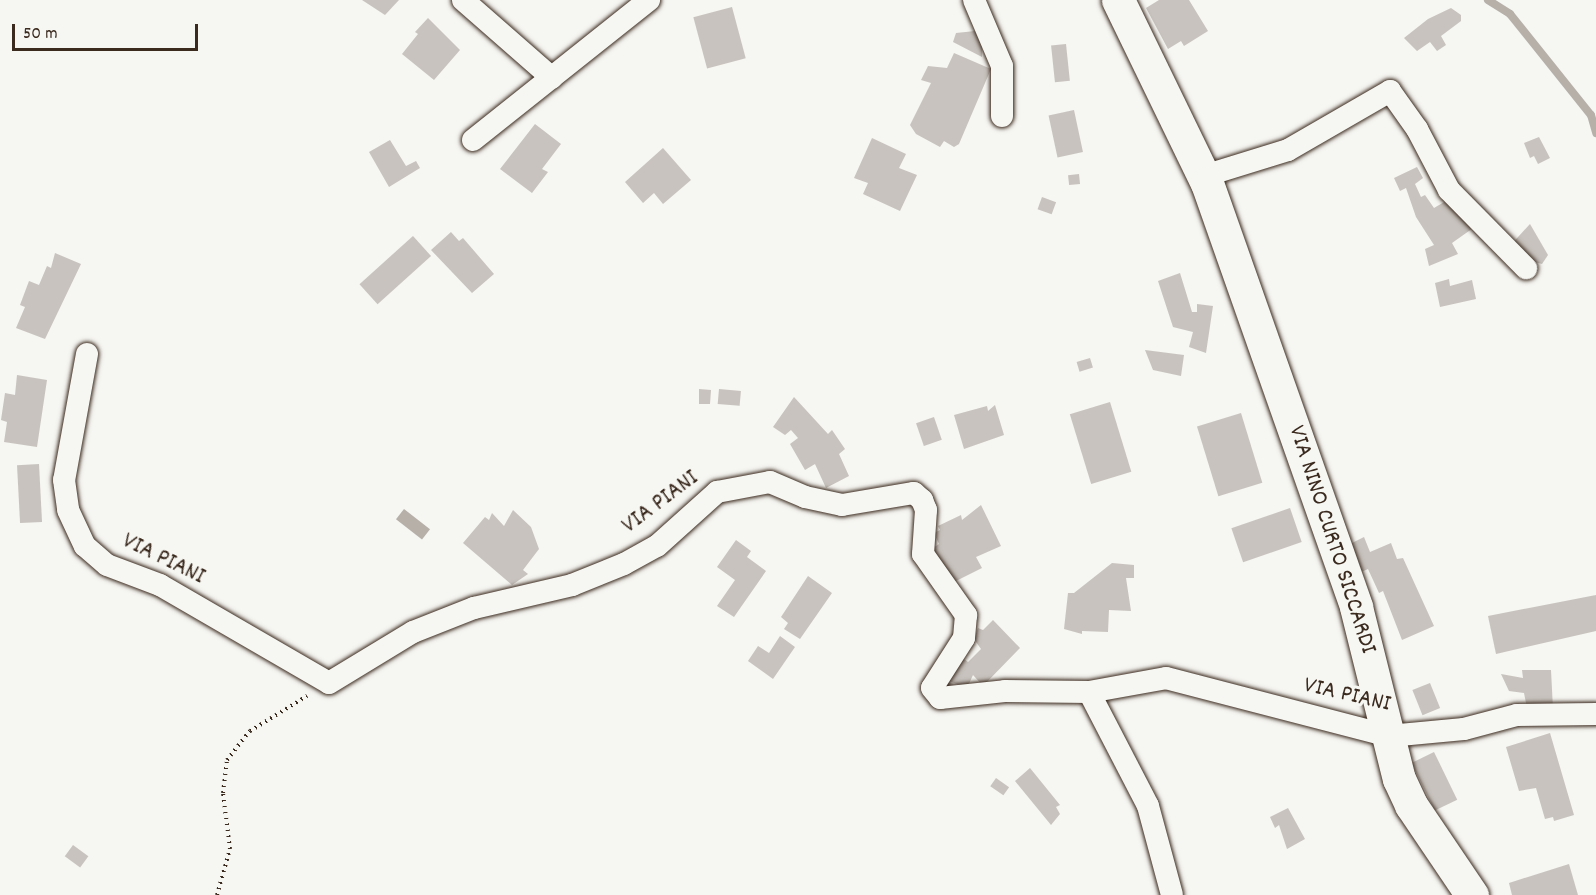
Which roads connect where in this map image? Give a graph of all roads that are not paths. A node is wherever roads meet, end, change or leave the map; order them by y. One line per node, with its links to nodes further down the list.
1 (463, 0): 5 (street)
2 (649, 0): 5 (street)
3 (975, 0): 6 (street)
4 (1118, 0): 8 (main road, VIA NINO CURTO SICCARDI)
5 (552, 78): 7 (street)
6 (1002, 116)
7 (473, 140)
8 (1204, 176): 9 (street); 13 (main road, VIA NINO CURTO SICCARDI)
9 (1526, 268)
10 (87, 354): 11 (street, VIA PIANI)
11 (1089, 692): 13 (street, VIA PIANI); 14 (street)
12 (1596, 714): 13 (street, VIA PIANI)
13 (1389, 736): 15 (main road, VIA NINO CURTO SICCARDI)
14 (1173, 895)
15 (1472, 895)

